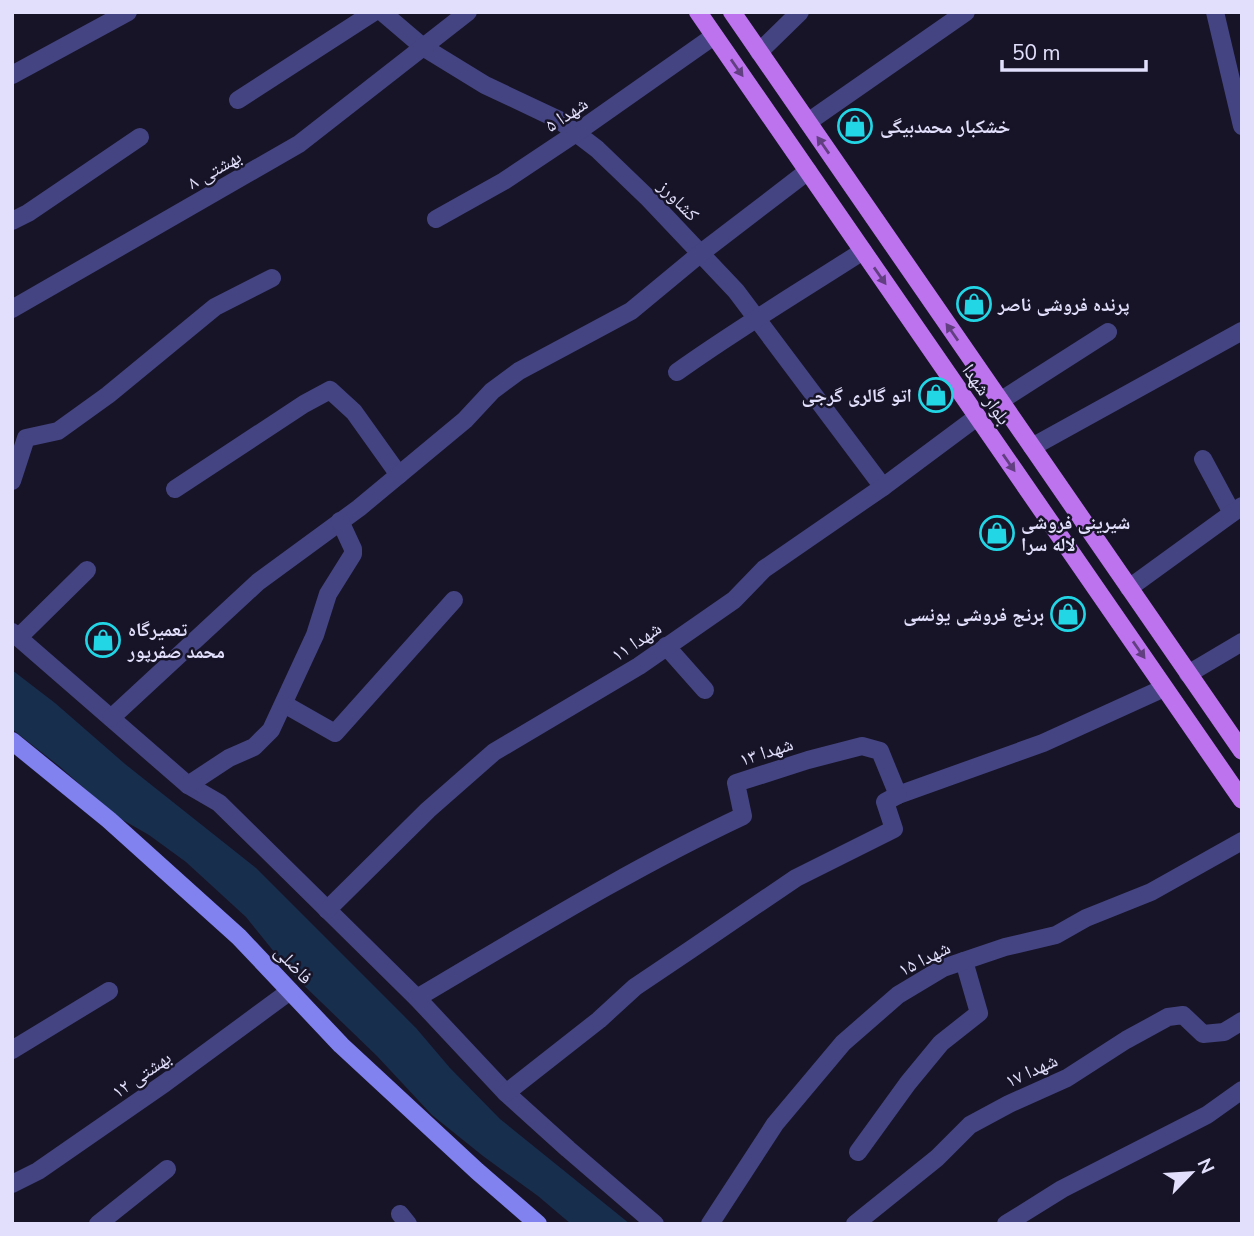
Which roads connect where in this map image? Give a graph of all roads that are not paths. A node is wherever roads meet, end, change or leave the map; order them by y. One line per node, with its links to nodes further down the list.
1 (128, 12): 13 (street)
2 (374, 12): 14 (street)
3 (382, 12): 11 (street, کشاورز)
4 (468, 12): 11 (street, بهشتی ۸)
5 (698, 12): 10 (main road, بلوار شهدا)
6 (732, 12): 12 (main road, بلوار شهدا)
7 (800, 12): 12 (street)
8 (966, 12): 15 (street)
9 (1214, 12): 16 (street)
10 (714, 36): 17 (street, شهدا ۵); 19 (main road, بلوار شهدا, one-way to 19)
11 (423, 47): 17 (street, کشاورز); 25 (street, بهشتی ۸)
12 (759, 52): 15 (main road, بلوار شهدا)
13 (12, 75)
14 (238, 100)
15 (808, 122): 30 (main road, بلوار شهدا, one-way to 15)
16 (1242, 126)
17 (576, 133): 20 (street, شهدا ۵); 23 (street, کشاورز)
18 (140, 137): 21 (street)
19 (808, 171): 22 (main road, بلوار شهدا); 23 (street)
20 (436, 219)
21 (12, 221)
22 (863, 251): 26 (street); 31 (main road, بلوار شهدا, one-way to 31)
23 (701, 253): 26 (street, کشاورز); 34 (street)
24 (272, 278): 35 (street)
25 (12, 309)
26 (758, 319): 29 (street); 36 (street, کشاورز)
27 (1242, 331): 32 (street)
28 (1108, 332): 30 (street)
29 (677, 372)
30 (1000, 401): 32 (main road, بلوار شهدا)
31 (977, 417): 36 (street, شهدا ۱۱); 47 (main road, بلوار شهدا, one-way to 47)
32 (1032, 447): 41 (main road, بلوار شهدا)
33 (1203, 459): 38 (street)
34 (399, 475): 37 (street); 39 (street)
35 (12, 481)
36 (883, 487): 45 (street, شهدا ۱۱)
37 (174, 489)
38 (1237, 510): 41 (street)
39 (340, 521): 49 (street); 50 (street)
40 (87, 570): 43 (street)
41 (1129, 588): 46 (main road, بلوار شهدا)
42 (454, 600): 49 (street)
43 (16, 634): 50 (street)
44 (1242, 642): 46 (street)
45 (666, 646): 48 (street); 57 (street, شهدا ۱۱)
46 (1188, 674): 52 (main road, بلوار شهدا)
47 (1164, 688): 54 (street); 55 (main road, بلوار شهدا)
48 (705, 690)
49 (284, 704): 53 (street)
50 (111, 718): 53 (street)
51 (12, 741): 60 (main road, فاضلی)
52 (1242, 751)
53 (188, 785): 57 (street)
54 (898, 795): 61 (street, شهدا ۱۳); 65 (street)
55 (1242, 800)
56 (1242, 841): 58 (street, شهدا ۱۵)
57 (327, 910): 61 (street)
58 (964, 961): 66 (street); 72 (street, شهدا ۱۵)
59 (109, 991): 63 (street)
60 (290, 991): 68 (street, بهشتی ۱۲); 70 (main road, فاضلی)
61 (417, 998): 65 (street)
62 (1242, 1021): 73 (street, شهدا ۱۷)
63 (12, 1050)
64 (1242, 1090): 74 (street)
65 (506, 1093): 71 (street)
66 (858, 1152)
67 (167, 1169): 69 (street)
68 (12, 1184)
69 (98, 1224)
70 (538, 1224)
71 (655, 1224)
72 (710, 1224)
73 (855, 1224)
74 (1006, 1224)

